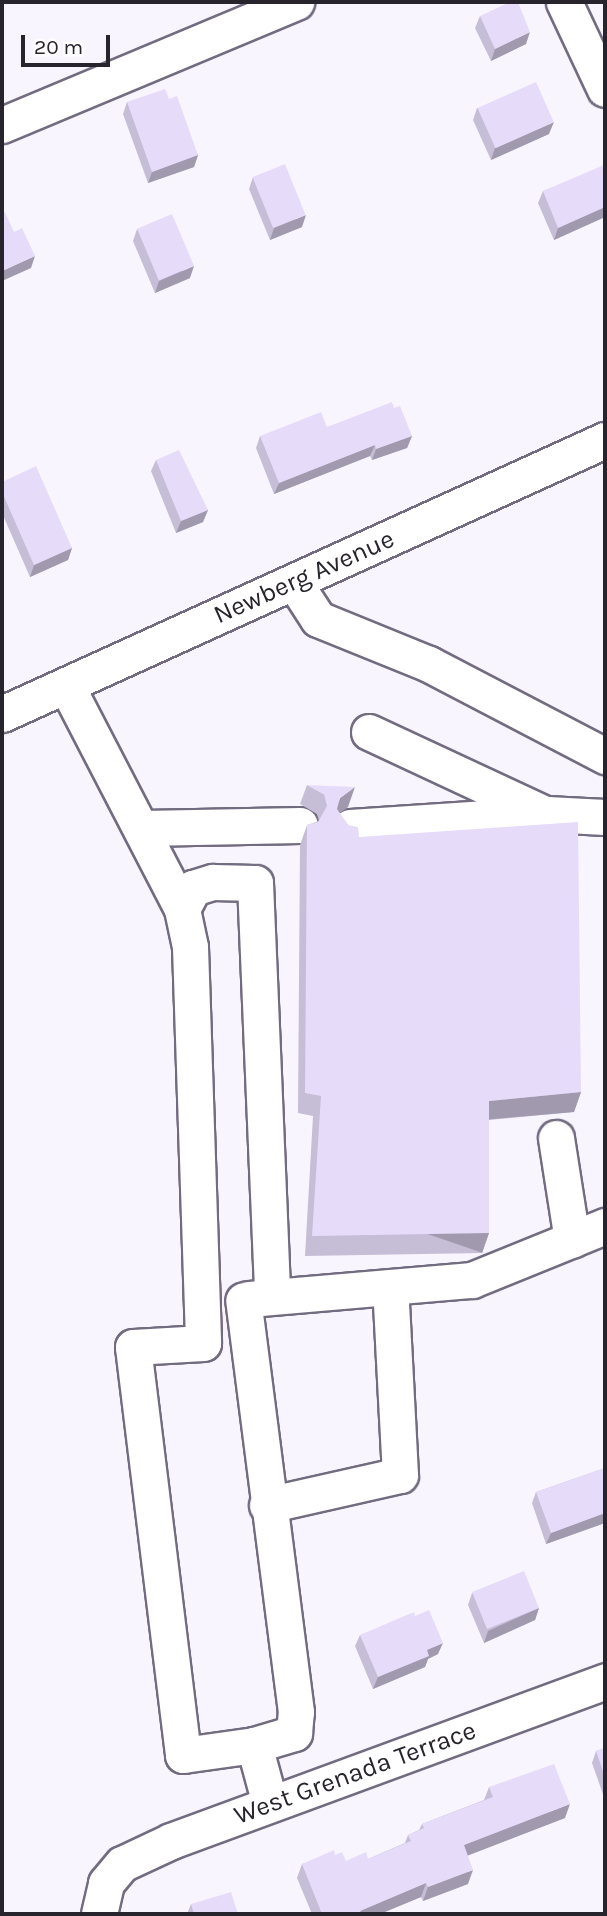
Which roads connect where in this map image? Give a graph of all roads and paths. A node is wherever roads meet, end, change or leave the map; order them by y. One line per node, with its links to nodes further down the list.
1 (296, 2): 4 (street)
2 (564, 2): 3 (street)
3 (605, 89)
4 (2, 125)
5 (605, 440): 6 (street, Newberg Avenue)
6 (294, 582): 7 (street, Newberg Avenue); 10 (street)
7 (65, 685): 8 (street, Newberg Avenue); 15 (street)
8 (2, 714)
9 (369, 732): 11 (street)
10 (605, 756)
11 (547, 814): 12 (street); 14 (street)
12 (605, 817)
13 (300, 825): 15 (street)
14 (350, 827)
15 (142, 828): 16 (street)
16 (182, 909): 21 (street); 22 (street)
17 (556, 1138): 19 (street)
18 (605, 1226): 19 (street)
19 (572, 1240): 20 (street)
20 (390, 1287): 21 (street); 23 (street)
21 (258, 1298): 22 (street); 23 (street)
22 (204, 1302): 25 (street)
23 (267, 1505): 25 (street)
24 (605, 1681): 26 (street, West Grenada Terrace)
25 (254, 1745): 26 (street)
26 (271, 1804): 27 (street, West Grenada Terrace)
27 (99, 1914)

